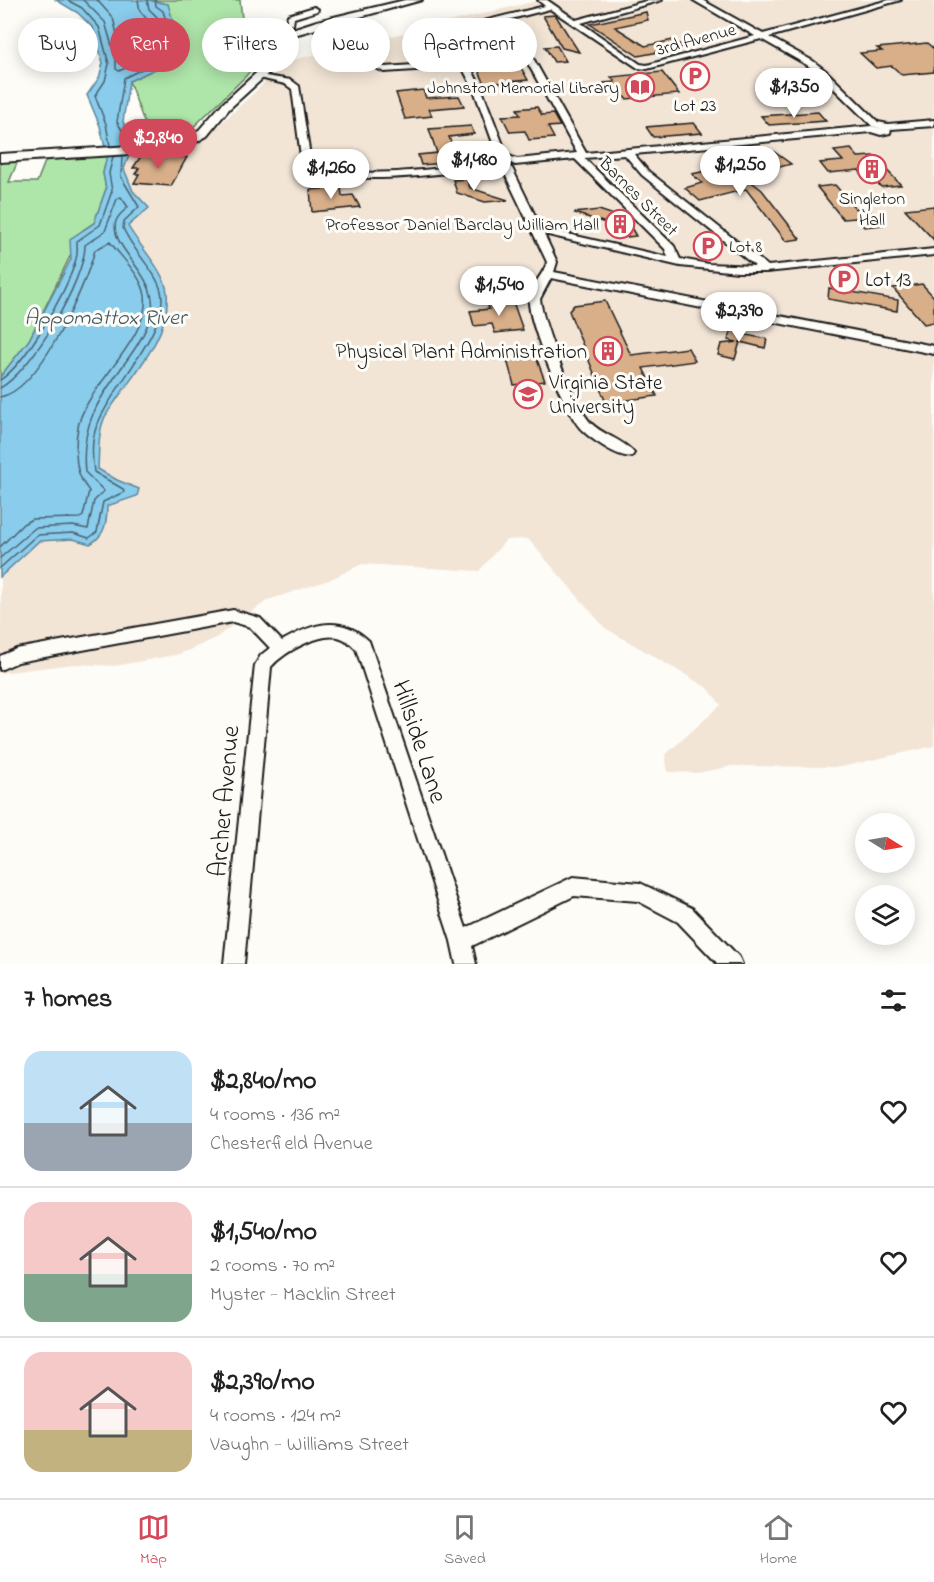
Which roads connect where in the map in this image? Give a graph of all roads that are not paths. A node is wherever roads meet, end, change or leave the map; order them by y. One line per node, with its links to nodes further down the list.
1 (309, 0): 8 (street)
2 (415, 0): 11 (main road)
3 (542, 0): 7 (street)
4 (658, 0): 13 (street)
5 (697, 0): 15 (street)
6 (897, 0): 15 (street, 3rd Avenue)
7 (552, 6): 12 (street); 13 (street)
8 (314, 9): 9 (street); 10 (street)
9 (291, 18)
10 (318, 18)
11 (341, 18)
12 (505, 18)
13 (577, 22): 15 (street, 3rd Avenue)
14 (311, 26): 18 (main road)
15 (762, 37): 20 (street)
16 (469, 72): 24 (street)
17 (536, 72): 22 (street, Barnes Street)
18 (259, 77): 23 (main road); 24 (street)
19 (934, 123): 20 (street)
20 (873, 126): 21 (street)
21 (628, 152): 22 (street); 29 (street)
22 (581, 156): 24 (street); 27 (street, Barnes Street)
23 (0, 158)
24 (506, 163): 25 (street)
25 (538, 230): 27 (street); 30 (street)
26 (930, 252): 28 (street); 29 (street)
27 (675, 260): 29 (street)
28 (934, 262)
29 (766, 269)
30 (548, 274): 31 (street); 32 (street)
31 (934, 350)
32 (627, 453)
33 (280, 650): 34 (street); 35 (street, Hillside Lane); 36 (street, Archer Avenue)
34 (0, 663)
35 (460, 941): 37 (street, Hillside Lane); 38 (street)
36 (234, 964)
37 (466, 964)
38 (732, 964)

